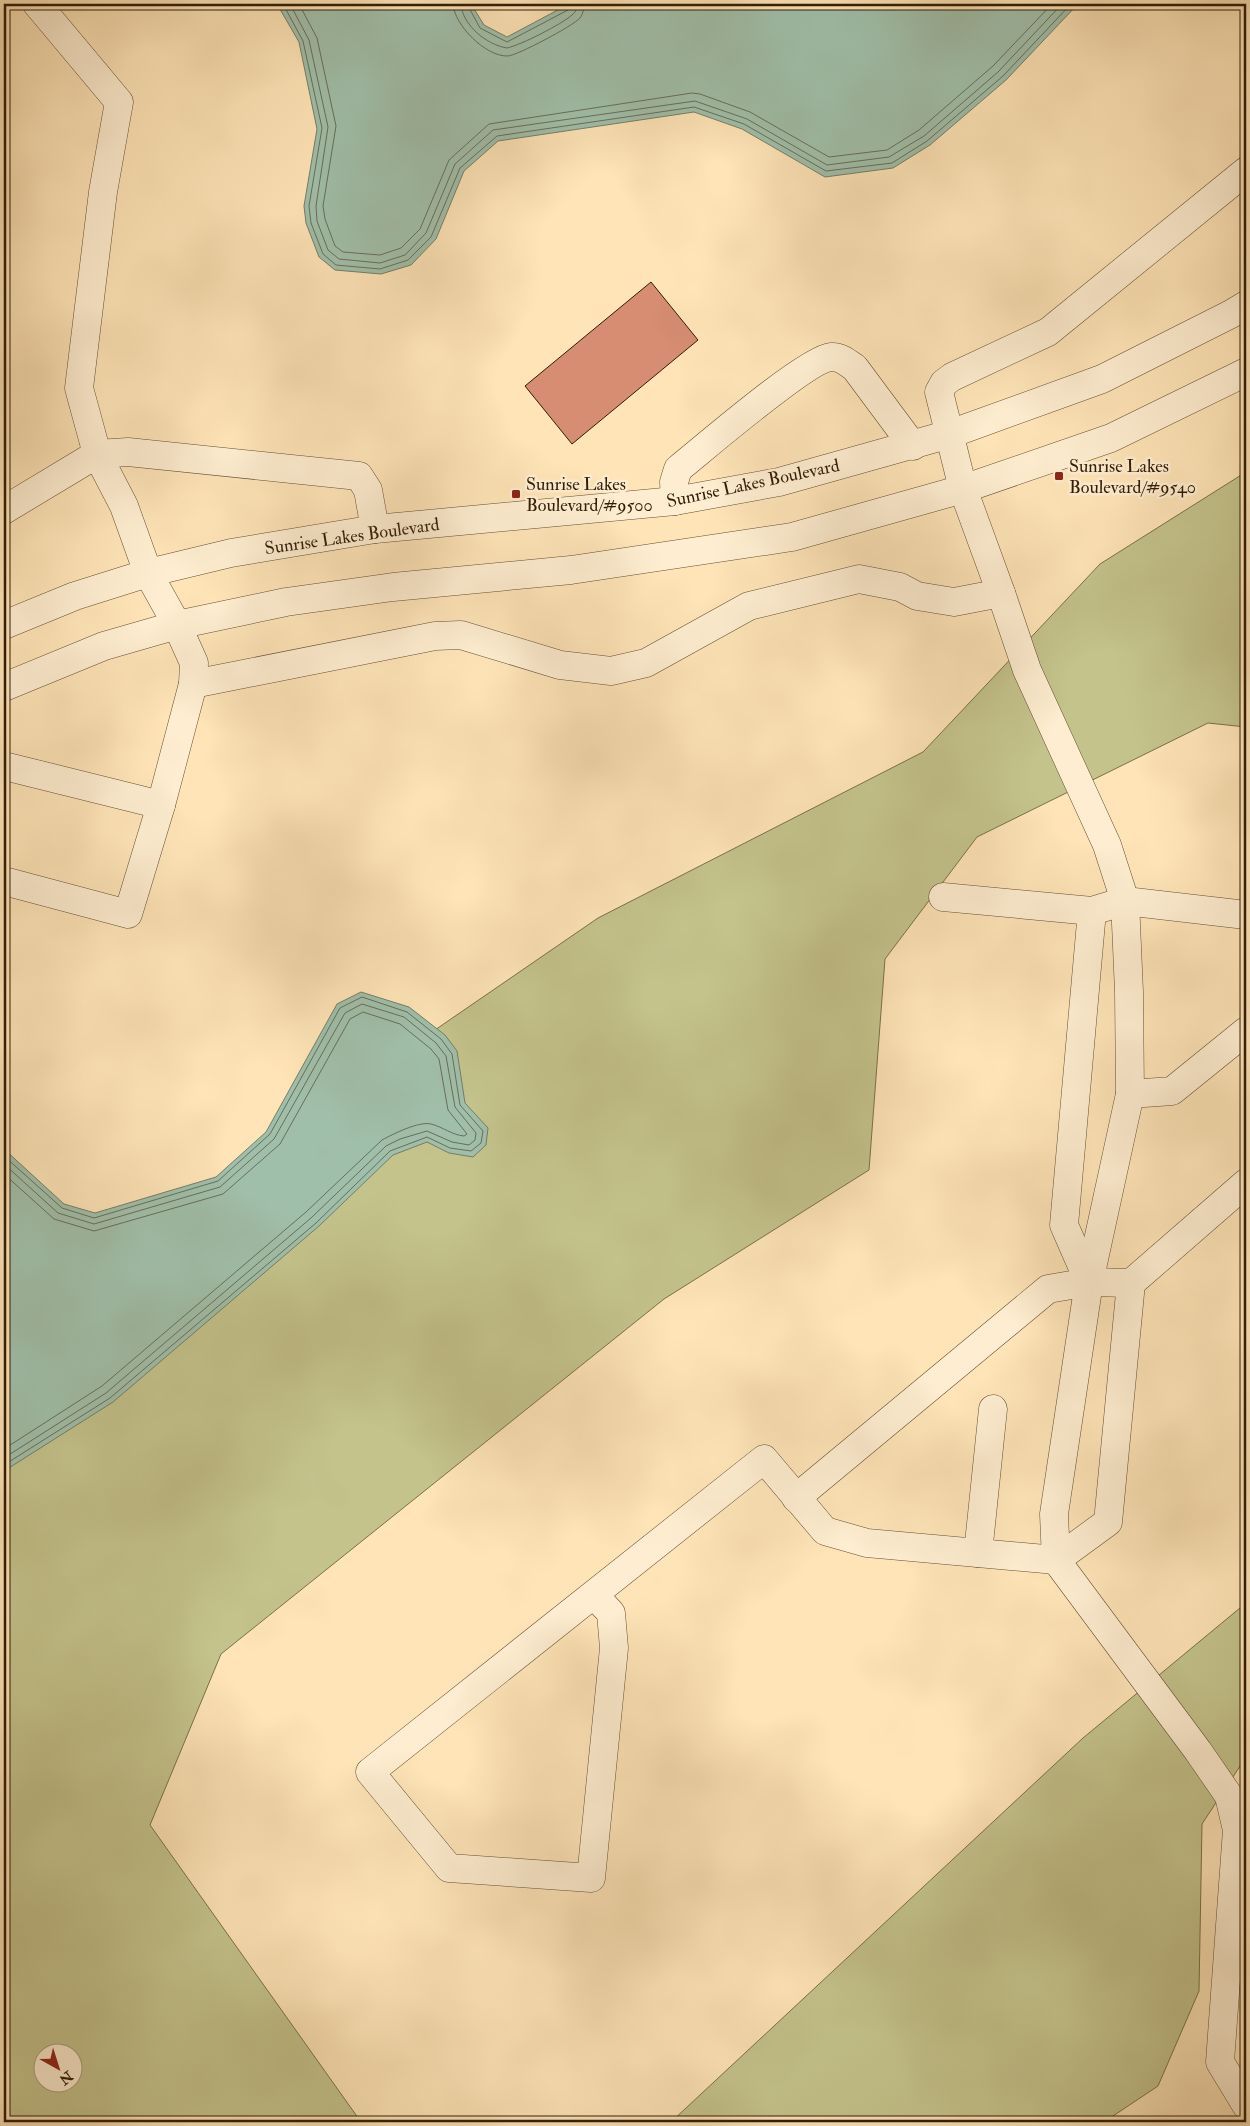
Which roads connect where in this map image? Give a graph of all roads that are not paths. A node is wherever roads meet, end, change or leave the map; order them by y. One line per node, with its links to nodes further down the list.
1 (37, 4): 7 (street)
2 (1246, 171): 5 (street)
3 (1246, 305): 5 (street, Sunrise Lakes Boulevard)
4 (1246, 372): 8 (street)
5 (950, 434): 6 (street, Sunrise Lakes Boulevard); 8 (street)
6 (913, 446): 9 (street, Sunrise Lakes Boulevard); 9 (street)
7 (97, 454): 10 (street); 11 (street); 12 (street)
8 (963, 489): 13 (street); 15 (street)
9 (676, 501): 11 (street, Sunrise Lakes Boulevard)
10 (4, 510)
11 (375, 529): 12 (street, Sunrise Lakes Boulevard)
12 (148, 573): 14 (street, Sunrise Lakes Boulevard); 15 (street)
13 (1001, 593): 16 (street); 22 (street)
14 (4, 625)
15 (177, 625): 16 (street); 17 (street)
16 (193, 684): 19 (street)
17 (4, 687)
18 (4, 766): 19 (street)
19 (161, 805): 20 (street)
20 (4, 881)
21 (943, 897): 23 (street)
22 (1126, 900): 23 (street); 24 (street); 26 (street)
23 (1092, 911): 28 (street)
24 (1246, 915)
25 (1246, 1032): 26 (street)
26 (1130, 1094): 28 (street)
27 (1246, 1183): 29 (street)
28 (1089, 1282): 29 (street); 31 (street); 33 (street)
29 (1131, 1283): 33 (street)
30 (993, 1409): 32 (street)
31 (796, 1498): 32 (street); 34 (street)
32 (978, 1553): 33 (street)
33 (1056, 1560): 35 (street)
34 (594, 1595): 34 (street)
35 (1246, 2105)

